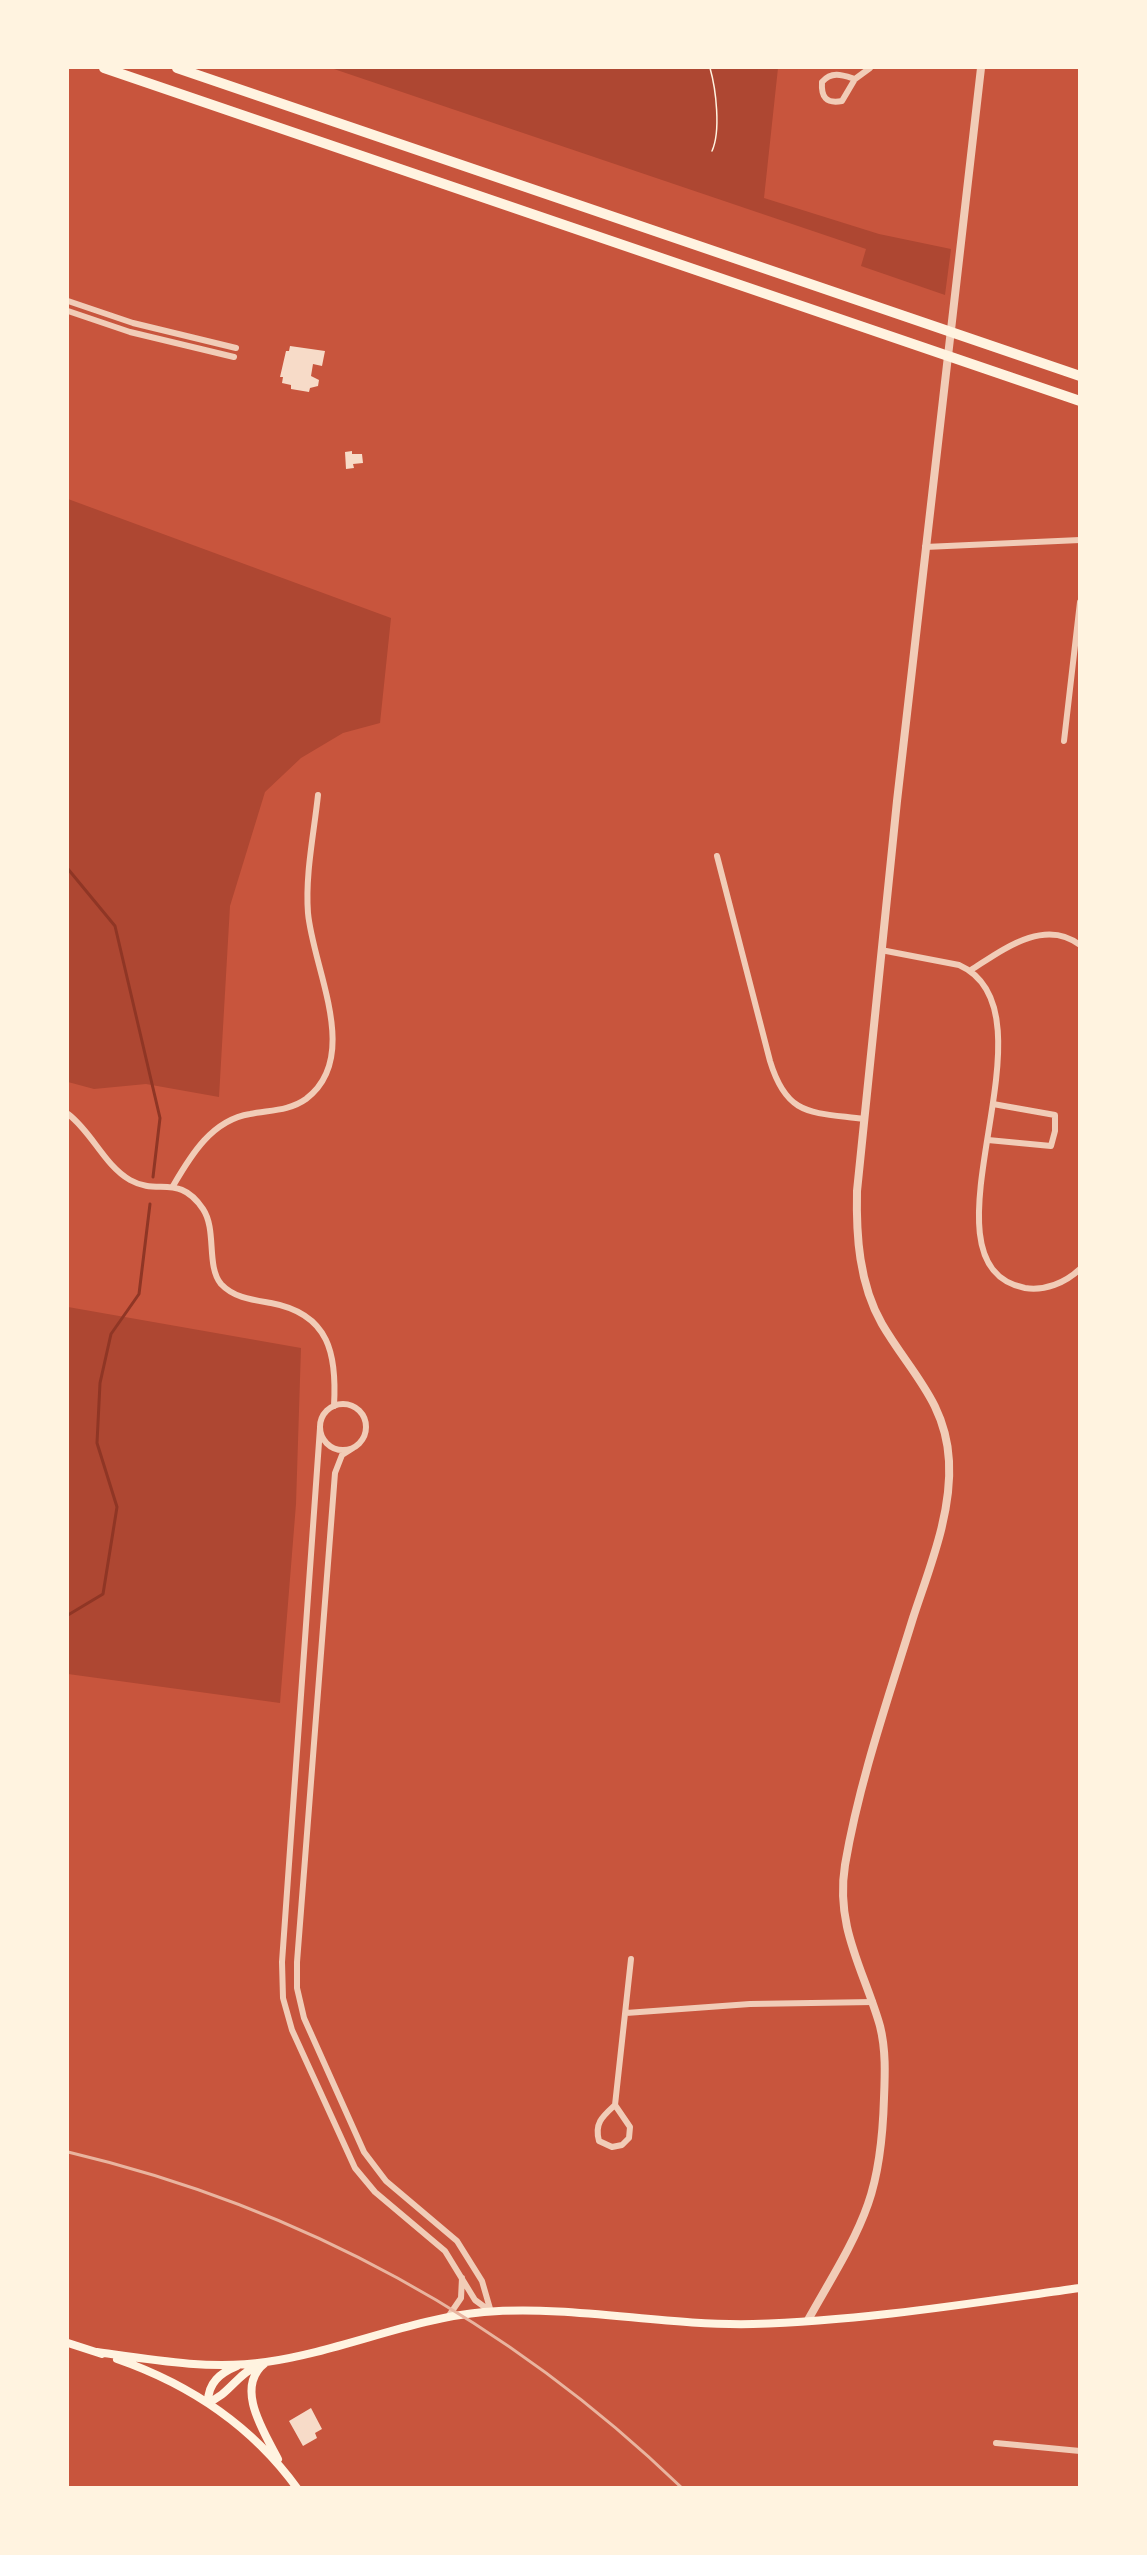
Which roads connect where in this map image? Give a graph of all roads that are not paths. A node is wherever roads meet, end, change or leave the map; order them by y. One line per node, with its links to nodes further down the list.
1 (104, 68): 11 (highway)
2 (177, 68): 10 (highway)
3 (870, 68): 5 (street)
4 (981, 68): 13 (street)
5 (855, 79): 5 (street)
6 (68, 301): 8 (street)
7 (68, 311): 9 (street)
8 (237, 348)
9 (234, 357)
10 (1080, 376)
11 (1080, 401)
12 (1080, 540): 13 (street)
13 (925, 547): 19 (street)
14 (1080, 602): 15 (street)
15 (1064, 741)
16 (318, 795): 25 (street)
17 (717, 856): 23 (street)
18 (1080, 945): 20 (street)
19 (881, 950): 20 (street); 23 (street)
20 (970, 970): 21 (street)
21 (993, 1104): 24 (street); 24 (street)
22 (68, 1114): 25 (street)
23 (864, 1119): 31 (street)
24 (988, 1140): 26 (street)
25 (173, 1186): 27 (street)
26 (1080, 1269)
27 (334, 1406): 28 (street); 29 (street)
28 (320, 1428): 29 (street); 34 (street)
29 (353, 1448): 33 (street)
30 (632, 1959): 32 (street)
31 (873, 2002): 32 (street); 44 (street)
32 (626, 2013): 35 (street)
33 (324, 2064): 34 (street); 36 (street)
34 (310, 2070): 37 (street)
35 (615, 2105): 35 (street)
36 (430, 2217): 37 (street); 38 (street)
37 (420, 2229): 39 (street)
38 (451, 2235): 39 (street); 42 (street)
39 (440, 2246): 40 (street)
40 (461, 2274): 42 (street); 43 (street)
41 (1080, 2288): 44 (main road)
42 (491, 2312): 43 (main road); 44 (main road)
43 (443, 2319): 47 (main road)
44 (808, 2320)
45 (68, 2343): 46 (main road)
46 (97, 2352): 48 (main road); 49 (main road)
47 (266, 2362): 48 (main road); 49 (main road); 52 (main road)
48 (240, 2364): 49 (main road)
49 (208, 2402): 52 (main road)
50 (996, 2443): 51 (street)
51 (1080, 2451)
52 (285, 2473): 53 (main road)
53 (297, 2487)

